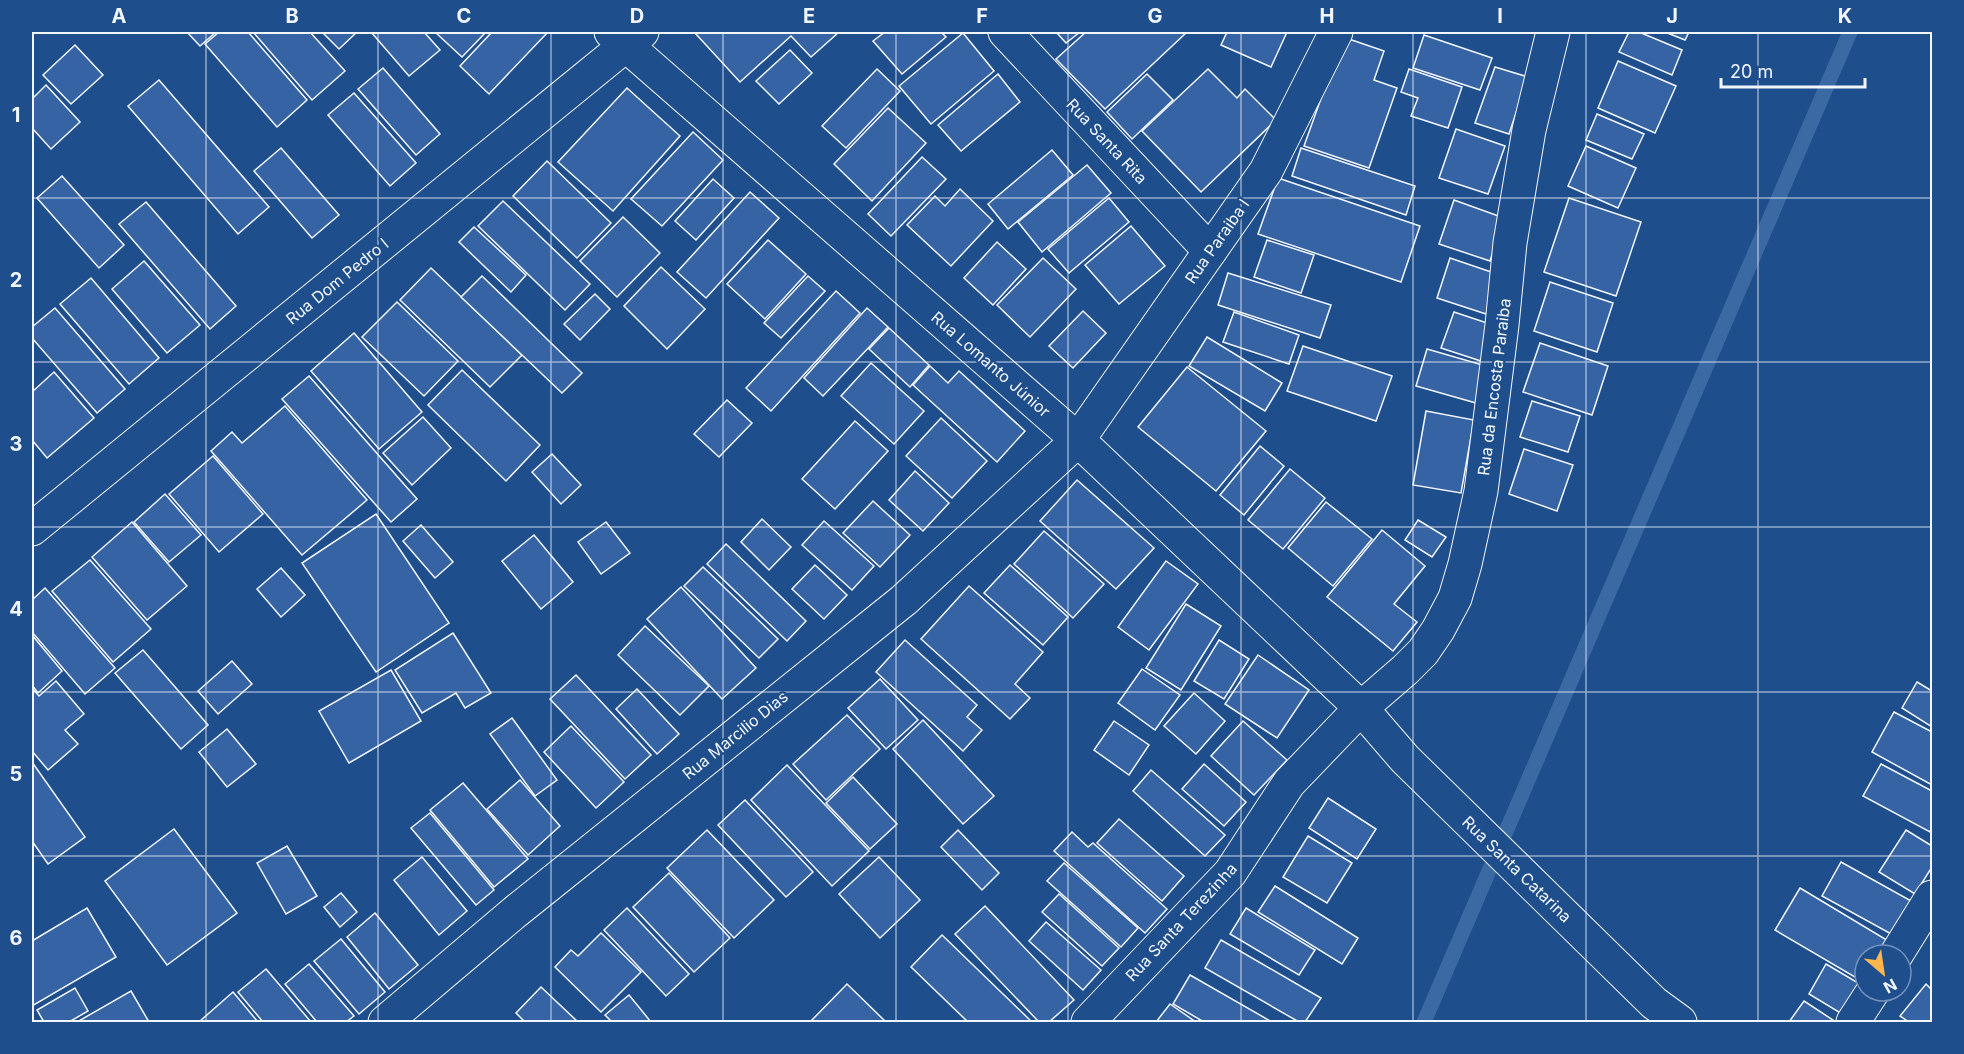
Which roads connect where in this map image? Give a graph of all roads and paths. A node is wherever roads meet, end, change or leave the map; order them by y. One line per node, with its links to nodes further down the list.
1 (1005, 32): 5 (street, Rua Santa Rita)
2 (1336, 32): 5 (street, Rua Paraiba I)
3 (1553, 32): 8 (street, Rua da Encosta Paraiba)
4 (626, 36): 6 (street, Rua Lomanto Júnior); 7 (street, Rua Dom Pedro I)
5 (1210, 251): 6 (street, Rua Paraiba I)
6 (1078, 440): 8 (street, Rua Lomanto Júnior); 13 (street, Rua Marcilio Dias)
7 (32, 530)
8 (1360, 708): 12 (street, Rua Santa Catarina); 14 (street, Rua Santa Terezinha)
9 (1932, 897): 10 (street)
10 (1903, 943)
11 (1866, 1003): 15 (street)
12 (1667, 1013)
13 (385, 1023)
14 (1088, 1023)
15 (1853, 1023)

